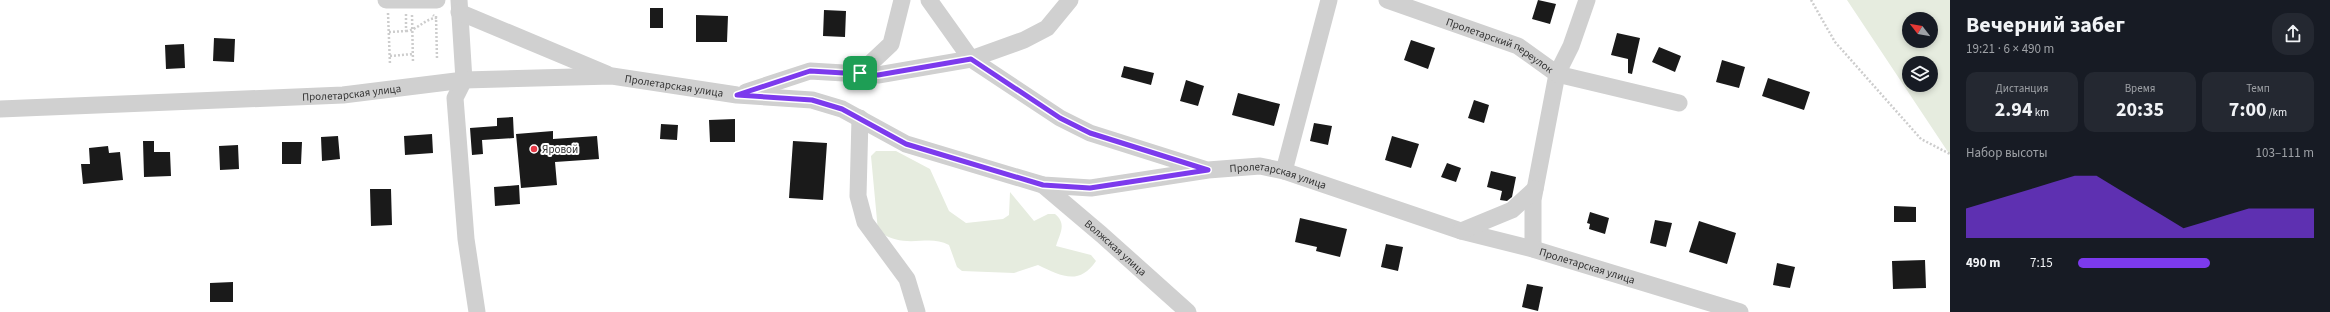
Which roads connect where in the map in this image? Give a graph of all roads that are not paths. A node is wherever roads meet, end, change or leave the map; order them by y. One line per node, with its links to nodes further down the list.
1 (387, 0): 10 (street)
2 (902, 0): 12 (street)
3 (929, 0): 11 (street)
4 (1070, 0): 11 (street)
5 (1329, 0): 21 (street)
6 (1387, 0): 13 (street, Пролетарский переулок)
7 (1587, 0): 13 (street)
8 (434, 5): 10 (street)
9 (459, 6): 14 (street); 15 (street)
10 (412, 10)
11 (971, 59): 12 (street); 20 (street)
12 (860, 73): 16 (street)
13 (1557, 74): 17 (street); 23 (street, Пролетарский переулок)
14 (612, 76): 15 (street, Пролетарская улица); 16 (street, Пролетарская улица)
15 (464, 80): 18 (street, Пролетарская улица); 26 (street)
16 (737, 95): 19 (street, Пролетарская улица)
17 (1679, 103)
18 (0, 109)
19 (860, 118): 22 (street, Пролетарская улица); 27 (street)
20 (1208, 170): 21 (street, Пролетарская улица); 22 (street, Пролетарская улица)
21 (1284, 171): 24 (street, Пролетарская улица)
22 (1043, 185): 28 (street, Волжская улица)
23 (1535, 189): 24 (street); 25 (street, Пролетарский переулок)
24 (1461, 231): 25 (street, Пролетарская улица)
25 (1533, 248): 29 (street, Пролетарская улица)
26 (477, 312)
27 (917, 312)
28 (1188, 312)
29 (1740, 312)

